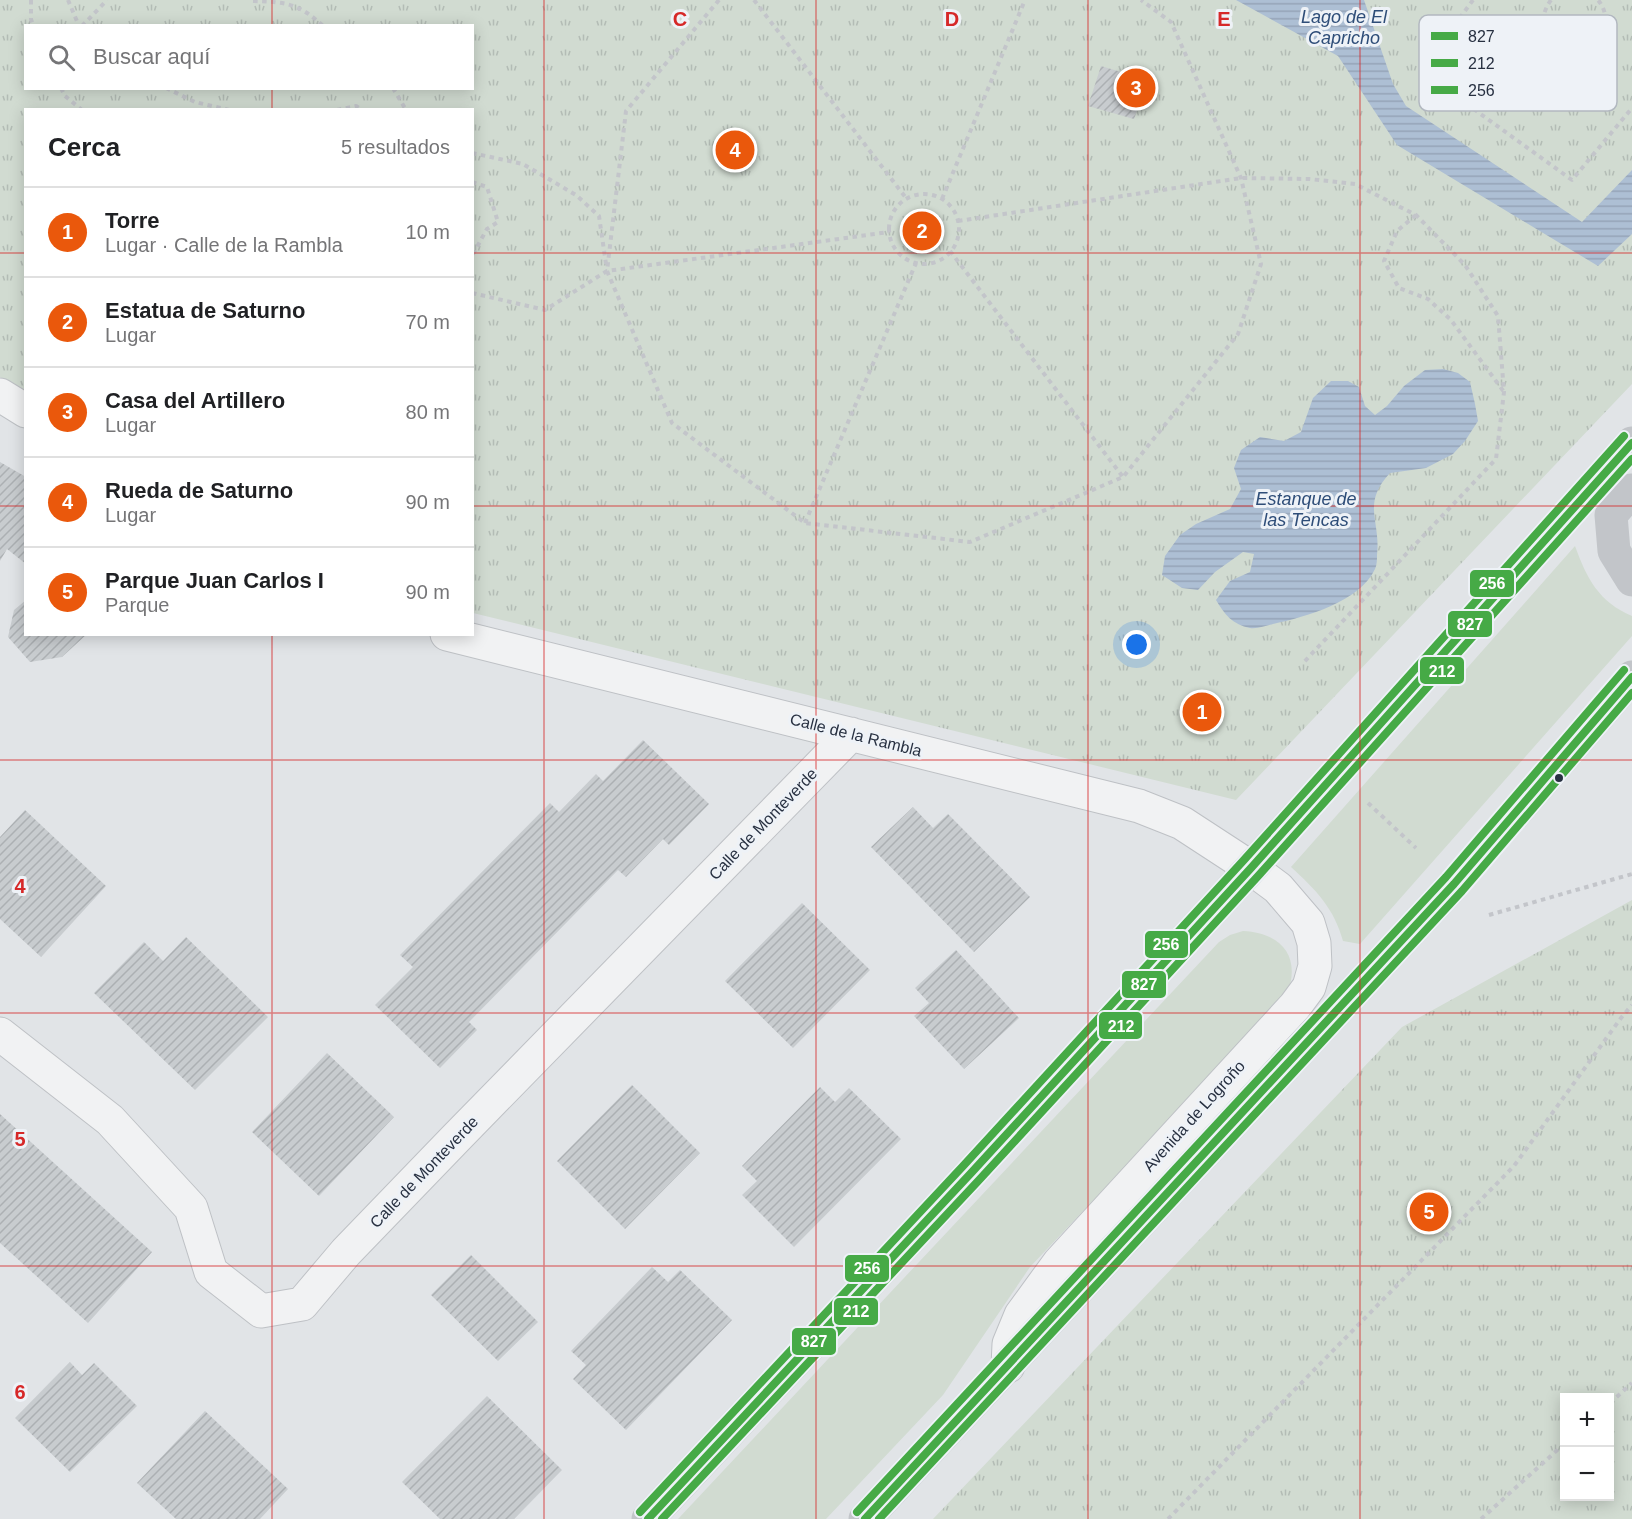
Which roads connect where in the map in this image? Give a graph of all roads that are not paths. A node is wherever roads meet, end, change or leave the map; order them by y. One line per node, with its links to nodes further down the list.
1 (0, 395): 2 (street)
2 (24, 410)
3 (1632, 443): 9 (main road)
4 (1632, 490): 5 (main road)
5 (1632, 580)
6 (455, 636): 8 (street, Calle de la Rambla)
7 (1632, 676): 11 (main road, Avenida de Logroño)
8 (851, 734): 9 (street, Calle de la Rambla); 10 (street, Calle de Monteverde)
9 (1251, 868): 11 (street, Avenida de Logroño); 12 (main road)
10 (0, 1034)
11 (1008, 1366): 13 (main road, Avenida de Logroño)
12 (648, 1519)
13 (865, 1519)

